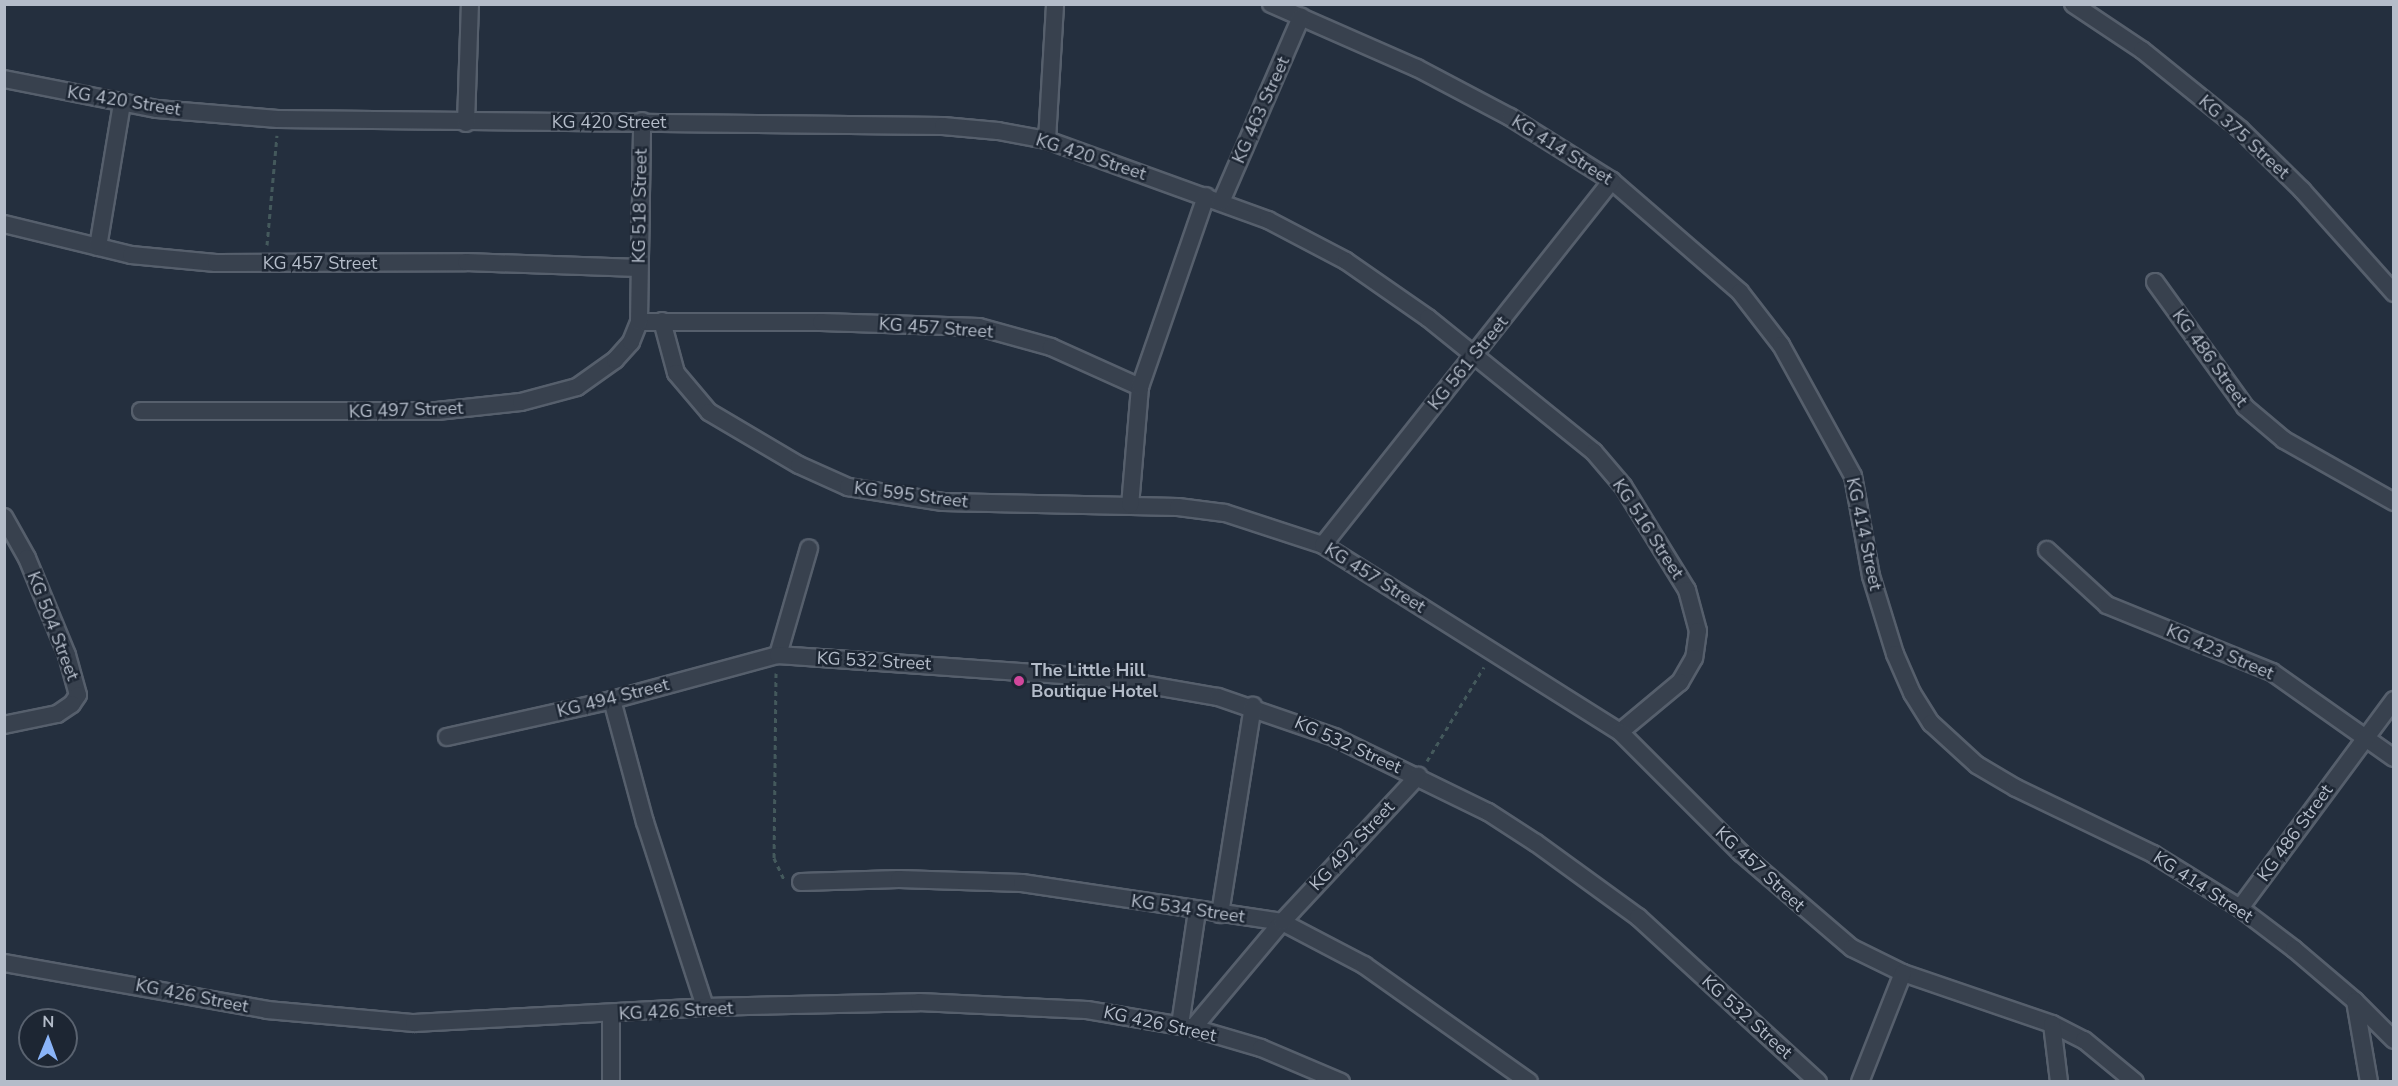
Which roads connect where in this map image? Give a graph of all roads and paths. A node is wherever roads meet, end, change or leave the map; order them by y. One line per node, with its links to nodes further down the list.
1 (470, 4): 10 (street)
2 (1054, 4): 11 (street)
3 (1271, 4): 5 (street, KG 414 Street)
4 (2073, 4): 19 (street, KG 375 Street)
5 (1301, 17): 12 (street, KG 414 Street); 13 (street, KG 463 Street)
6 (4, 79): 7 (street, KG 420 Street)
7 (122, 104): 8 (street, KG 420 Street); 15 (street)
8 (278, 119): 10 (street, KG 420 Street); 16 (path)
9 (642, 121): 10 (street, KG 420 Street); 11 (street, KG 420 Street); 17 (street, KG 518 Street)
10 (466, 123)
11 (1047, 140): 13 (street, KG 420 Street)
12 (1612, 181): 22 (street, KG 561 Street); 43 (street, KG 414 Street)
13 (1213, 199): 22 (street, KG 420 Street); 23 (street, KG 463 Street)
14 (4, 224): 15 (street, KG 457 Street)
15 (98, 247): 16 (street, KG 457 Street)
16 (266, 264): 17 (street, KG 457 Street)
17 (639, 268): 21 (street, KG 518 Street)
18 (2155, 282): 25 (street, KG 486 Street)
19 (2394, 293)
20 (662, 321): 21 (street, KG 457 Street); 23 (street, KG 457 Street); 26 (street, KG 595 Street)
21 (639, 322): 24 (street, KG 497 Street)
22 (1476, 354): 28 (street, KG 561 Street); 37 (street, KG 516 Street)
23 (1140, 387): 26 (street)
24 (141, 411)
25 (2394, 502)
26 (1130, 505): 28 (street, KG 457 Street)
27 (4, 517): 36 (street, KG 504 Street)
28 (1323, 545): 31 (street, KG 457 Street)
29 (809, 548): 32 (street)
30 (2047, 550): 39 (street, KG 423 Street)
31 (1494, 651): 37 (street, KG 457 Street); 41 (path)
32 (778, 656): 33 (street, KG 494 Street); 35 (street, KG 532 Street); 42 (path)
33 (612, 700): 38 (street, KG 494 Street); 50 (street)
34 (2394, 700): 39 (street, KG 486 Street)
35 (1253, 706): 41 (street, KG 532 Street); 45 (street)
36 (4, 725)
37 (1620, 732): 48 (street, KG 457 Street)
38 (447, 737)
39 (2366, 738): 40 (street, KG 423 Street); 43 (street, KG 486 Street)
40 (2394, 758)
41 (1418, 776): 46 (street, KG 492 Street); 58 (street, KG 532 Street)
42 (801, 882): 44 (street, KG 534 Street)
43 (2241, 908): 49 (street, KG 414 Street)
44 (1197, 911): 45 (street, KG 534 Street); 53 (street)
45 (1220, 914): 46 (street, KG 534 Street)
46 (1282, 922): 53 (street, KG 492 Street); 57 (street, KG 534 Street)
47 (4, 963): 51 (street, KG 426 Street)
48 (1903, 973): 52 (street, KG 457 Street); 59 (street)
49 (2355, 1001): 54 (street, KG 414 Street); 62 (street)
50 (705, 1007): 51 (street, KG 426 Street); 53 (street, KG 426 Street)
51 (611, 1014): 55 (street)
52 (2052, 1024): 60 (street); 61 (street, KG 457 Street)
53 (1187, 1026): 56 (street, KG 426 Street)
54 (2394, 1040)
55 (611, 1082)
56 (1341, 1082)
57 (1529, 1082)
58 (1818, 1082)
59 (1860, 1082)
60 (2060, 1082)
61 (2135, 1082)
62 (2369, 1082)

